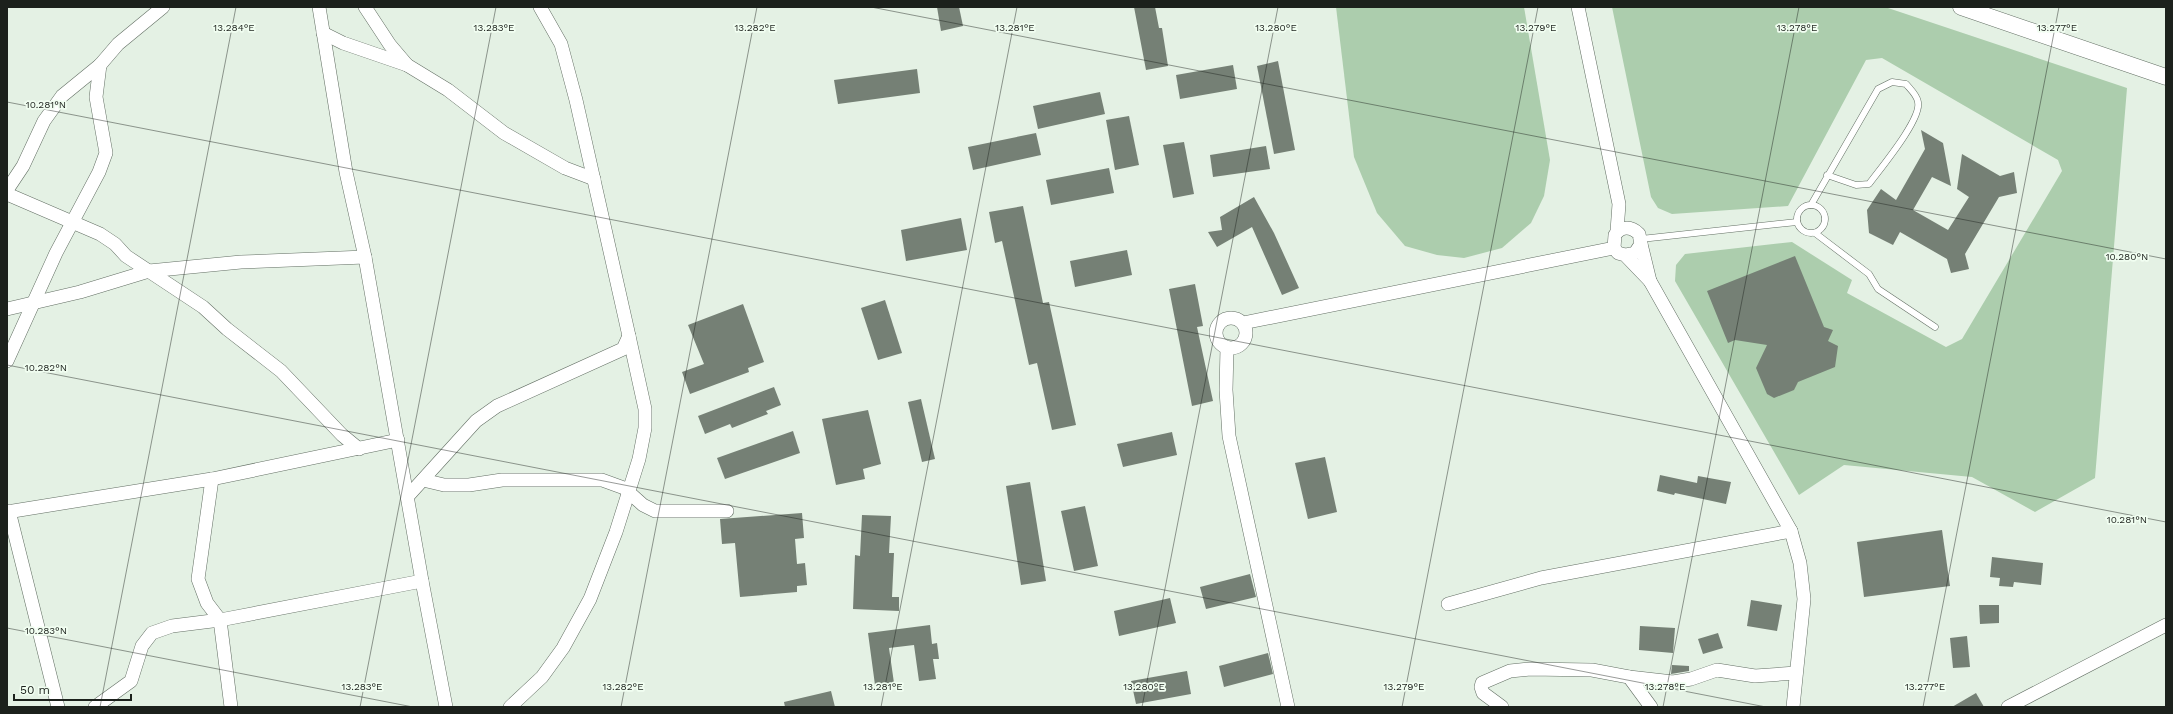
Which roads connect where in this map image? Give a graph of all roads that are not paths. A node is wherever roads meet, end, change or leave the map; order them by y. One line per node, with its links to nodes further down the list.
1 (163, 7): 8 (street)
2 (319, 7): 7 (street)
3 (365, 7): 9 (street)
4 (540, 7): 12 (street)
5 (1578, 7): 15 (street)
6 (1961, 7): 10 (street)
7 (323, 33): 9 (street); 23 (street)
8 (100, 65): 13 (street); 17 (street)
9 (407, 65): 12 (street)
10 (2166, 77)
11 (1827, 175): 11 (lane); 16 (lane)
12 (594, 179): 30 (street)
13 (7, 190)
14 (7, 194): 17 (street)
15 (1619, 204): 19 (street); 21 (street)
16 (1811, 205): 18 (lane); 20 (lane)
17 (71, 222): 24 (street); 26 (street)
18 (1796, 222): 20 (lane); 21 (lane)
19 (1617, 232): 21 (street); 22 (street)
20 (1815, 233): 29 (lane)
21 (1639, 237): 22 (street); 25 (street)
22 (1619, 251): 25 (street); 28 (street)
23 (365, 257): 24 (street); 33 (street)
24 (149, 271): 26 (street); 34 (street)
25 (1650, 281): 41 (street)
26 (34, 302): 27 (street); 32 (street)
27 (7, 309)
28 (1243, 324): 31 (street); 31 (street)
29 (1936, 327)
30 (629, 336): 36 (street); 37 (street)
31 (1228, 348): 53 (street)
32 (7, 361)
33 (398, 440): 34 (street); 38 (street)
34 (359, 448): 35 (street)
35 (212, 479): 40 (street); 44 (street)
36 (423, 480): 37 (street); 38 (street)
37 (629, 493): 39 (street); 52 (street)
38 (408, 496): 42 (street)
39 (727, 511)
40 (8, 512): 48 (street)
41 (1791, 531): 43 (street); 46 (street)
42 (422, 581): 44 (street); 51 (street)
43 (1448, 604)
44 (220, 620): 49 (street); 50 (street)
45 (2166, 625): 57 (street)
46 (1796, 673): 47 (street); 56 (street)
47 (1629, 677): 54 (street); 55 (street)
48 (58, 707)
49 (95, 707)
50 (231, 707)
51 (446, 707)
52 (510, 707)
53 (1288, 707)
54 (1502, 707)
55 (1651, 707)
56 (1793, 707)
57 (2008, 707)

